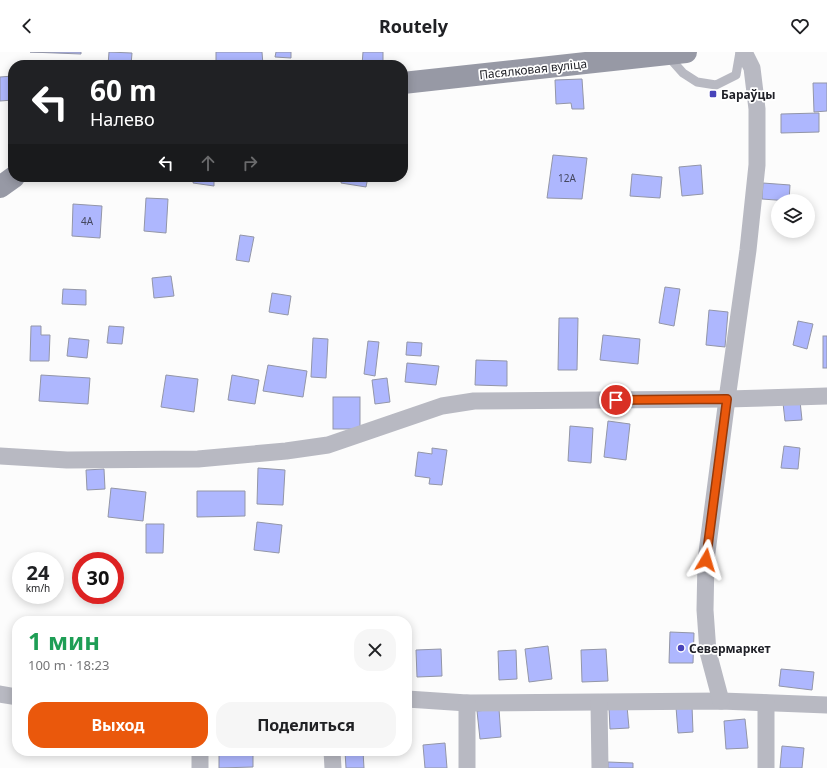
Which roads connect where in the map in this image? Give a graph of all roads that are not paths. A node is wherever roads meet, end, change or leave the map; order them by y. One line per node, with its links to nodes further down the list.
1 (740, 52): 3 (lane)
2 (744, 52): 6 (street)
3 (676, 53): 4 (main road, Пасялковая вуліца)
4 (408, 82)
5 (827, 396): 6 (street)
6 (727, 399): 7 (street); 11 (street)
7 (0, 456)
8 (0, 694): 9 (street)
9 (12, 696)
10 (412, 699): 12 (street)
11 (721, 701): 13 (street); 14 (street)
12 (467, 703): 13 (street); 20 (street)
13 (599, 703): 21 (street)
14 (766, 703): 15 (street); 22 (street)
15 (827, 704)
16 (200, 756): 18 (street)
17 (332, 756): 19 (street)
18 (200, 768)
19 (333, 768)
20 (467, 768)
21 (600, 768)
22 (766, 768)

